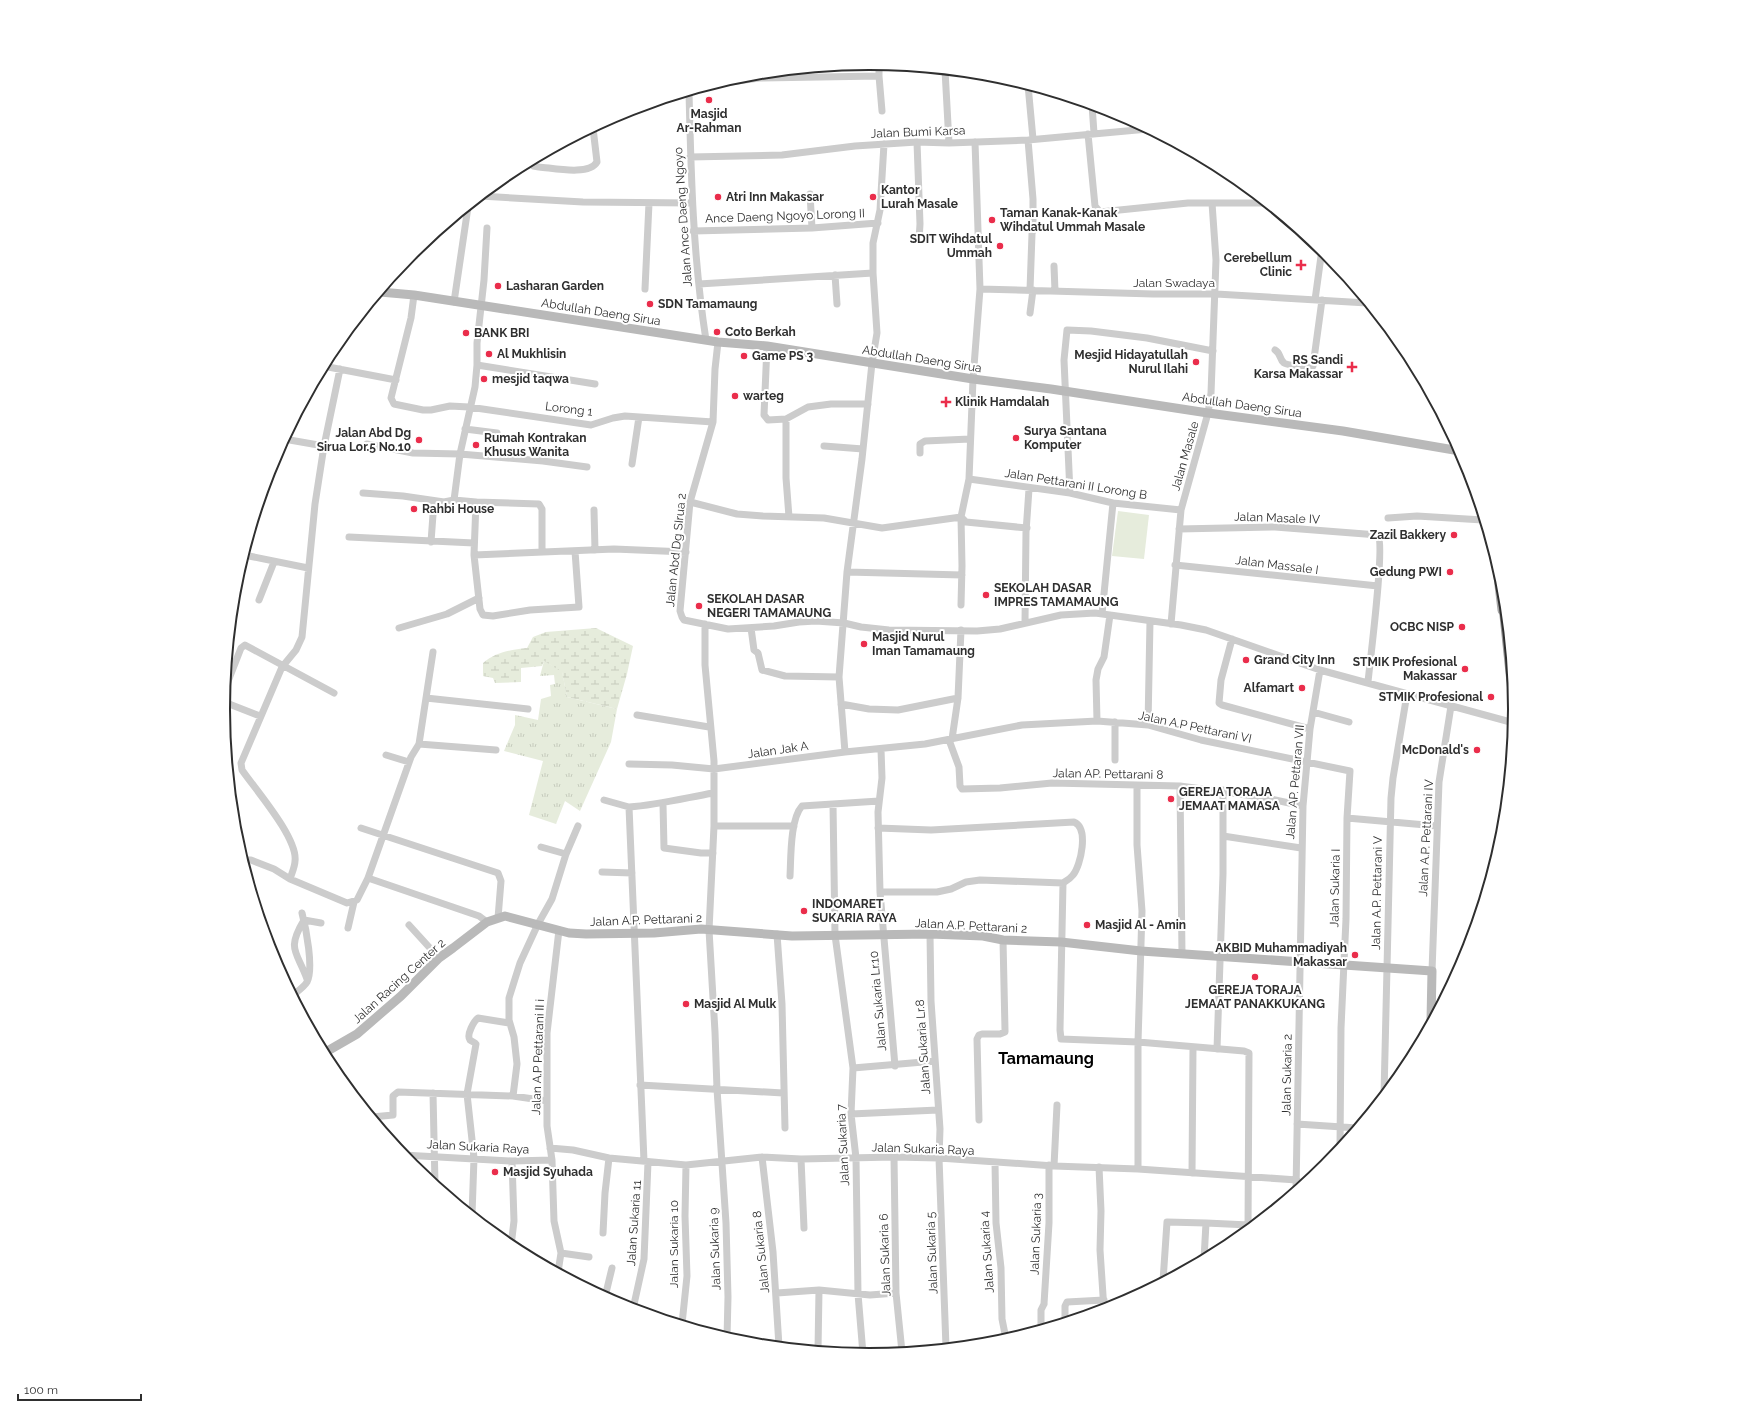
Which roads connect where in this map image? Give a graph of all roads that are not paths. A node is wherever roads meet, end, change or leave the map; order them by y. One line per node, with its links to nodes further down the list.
1 (879, 70): 3 (street)
2 (945, 74): 15 (street)
3 (879, 76): 4 (street); 7 (street)
4 (768, 78)
5 (1028, 91): 12 (street)
6 (689, 96): 17 (street, Jalan Ance Daeng Ngoyo)
7 (882, 111)
8 (1092, 111): 11 (street)
9 (1138, 130): 11 (street, Jalan Bumi Karsa)
10 (594, 133): 18 (street)
11 (1091, 134): 12 (street, Jalan Bumi Karsa); 23 (street)
12 (1030, 139): 14 (street, Jalan Bumi Karsa); 38 (street)
13 (918, 142): 15 (street, Jalan Bumi Karsa); 16 (street, Jalan Bumi Karsa); 30 (street)
14 (975, 142): 15 (street, Jalan Bumi Karsa); 37 (street)
15 (949, 143)
16 (884, 144): 17 (street, Jalan Bumi Karsa); 26 (street)
17 (690, 157): 22 (street, Jalan Ance Daeng Ngoyo)
18 (534, 166)
19 (810, 194): 28 (street)
20 (488, 196): 21 (street)
21 (648, 203): 22 (street); 36 (street)
22 (692, 203): 29 (street, Jalan Ance Daeng Ngoyo)
23 (1212, 203): 24 (street); 41 (street, Jalan Masale)
24 (1259, 203)
25 (467, 213): 44 (street)
26 (878, 223): 28 (street, Ance Daeng Ngoyo Lorong II); 33 (street)
27 (487, 228): 47 (street)
28 (812, 228): 29 (street, Ance Daeng Ngoyo Lorong II)
29 (693, 231): 35 (street, Jalan Ance Daeng Ngoyo)
30 (919, 240)
31 (1321, 257): 43 (street)
32 (1054, 266): 39 (street)
33 (872, 273): 34 (street); 54 (street)
34 (835, 275): 35 (street); 46 (street)
35 (699, 284): 49 (street, Jalan Ance Daeng Ngoyo)
36 (645, 289)
37 (980, 289): 38 (street, Jalan Swadaya); 58 (street)
38 (1031, 290): 39 (street, Jalan Swadaya); 48 (street)
39 (1055, 291): 41 (street, Jalan Swadaya)
40 (385, 292): 42 (street, Abdullah Daeng Sirua)
41 (1216, 294): 43 (street, Jalan Swadaya); 53 (street, Jalan Masale)
42 (414, 295): 44 (street, Abdullah Daeng Sirua); 59 (street)
43 (1318, 300): 45 (street, Jalan Swadaya); 52 (street)
44 (454, 302): 47 (street, Abdullah Daeng Sirua)
45 (1361, 303)
46 (837, 304)
47 (481, 306): 49 (street, Abdullah Daeng Sirua); 55 (street)
48 (1030, 313)
49 (706, 340): 50 (street, Abdullah Daeng Sirua)
50 (718, 342): 51 (street, Abdullah Daeng Sirua); 67 (street, Jalan Abd Dg SIrua 2)
51 (767, 346): 54 (street, Abdullah Daeng Sirua); 66 (street)
52 (1275, 350)
53 (1213, 351): 61 (street); 64 (street, Jalan Masale)
54 (872, 363): 58 (street, Abdullah Daeng Sirua); 62 (street)
55 (478, 365): 60 (street); 63 (street)
56 (330, 367): 57 (street)
57 (340, 369): 59 (street); 73 (street)
58 (973, 379): 61 (street, Abdullah Daeng Sirua); 70 (street)
59 (396, 380): 63 (street, Lorong 1)
60 (595, 384)
61 (1066, 391): 64 (street, Abdullah Daeng Sirua); 84 (street)
62 (868, 404): 66 (street); 75 (street)
63 (469, 407): 65 (street, Lorong 1); 68 (street)
64 (1208, 413): 76 (street, Abdullah Daeng Sirua); 91 (street, Jalan Masale)
65 (639, 417): 67 (street, Lorong 1); 79 (street)
66 (786, 418): 92 (street)
67 (713, 422): 88 (street, Jalan Abd Dg SIrua 2)
68 (465, 429): 69 (street); 78 (street)
69 (497, 433)
70 (970, 439): 77 (street); 81 (street)
71 (290, 440): 73 (street)
72 (367, 444): 78 (street)
73 (324, 446): 110 (street)
74 (824, 446): 75 (street)
75 (863, 448): 96 (street)
76 (1453, 450)
77 (920, 453)
78 (460, 454): 80 (street); 85 (street)
79 (632, 464)
80 (586, 467)
81 (969, 479): 82 (street, Jalan Pettarani II Lorong B); 93 (street)
82 (1029, 488): 84 (street, Jalan Pettarani II Lorong B); 97 (street)
83 (363, 492): 86 (street)
84 (1070, 494): 89 (street, Jalan Pettarani II Lorong B)
85 (454, 500): 86 (street); 87 (street)
86 (434, 501): 100 (street)
87 (476, 502): 101 (street); 104 (street)
88 (690, 502): 92 (street); 105 (street, Jalan Abd Dg SIrua 2)
89 (1113, 503): 91 (street, Jalan Pettarani II Lorong B); 117 (street)
90 (594, 510): 102 (street)
91 (1181, 510): 98 (street, Jalan Masale)
92 (789, 517): 96 (street)
93 (961, 518): 96 (street); 97 (street); 112 (street)
94 (1388, 518): 95 (street)
95 (1479, 520)
96 (853, 522): 111 (street)
97 (1027, 528): 119 (street)
98 (1179, 529): 109 (street, Jalan Masale); 113 (street, Jalan Masale IV)
99 (349, 537): 100 (street)
100 (431, 542): 101 (street)
101 (474, 543): 106 (street)
102 (595, 550): 103 (street); 105 (street)
103 (575, 551): 104 (street); 114 (street)
104 (542, 552): 106 (street)
105 (686, 552): 121 (street, Jalan Abd Dg SIrua 2)
106 (474, 555): 114 (street)
107 (249, 556): 108 (street)
108 (274, 562): 110 (street); 115 (street)
109 (1175, 565): 113 (street, Jalan Massale I); 122 (street, Jalan Masale)
110 (308, 568): 128 (street)
111 (847, 572): 112 (street); 120 (street)
112 (962, 575): 116 (street)
113 (1378, 586): 132 (street)
114 (479, 598): 123 (street)
115 (259, 600)
116 (961, 605)
117 (1106, 614): 118 (street, Jalan Abd Dg SIrua 2); 119 (street, Jalan Abd Dg SIrua 2); 144 (street)
118 (1150, 621): 122 (street, Jalan Abd Dg SIrua 2); 148 (street)
119 (1025, 622): 125 (street, Jalan Abd Dg SIrua 2)
120 (844, 623): 124 (street, Jalan Abd Dg SIrua 2); 125 (street, Jalan Abd Dg SIrua 2); 131 (street)
121 (705, 624): 124 (street, Jalan Abd Dg SIrua 2); 149 (street, Jalan Sukaria 9)
122 (1171, 624): 126 (street, Jalan Abd Dg SIrua 2)
123 (399, 628)
124 (751, 628): 131 (street)
125 (962, 630): 136 (street)
126 (1232, 639): 129 (street, Jalan Abd Dg SIrua 2); 150 (street)
127 (433, 652): 135 (street)
128 (282, 667): 130 (street); 133 (street); 143 (street)
129 (1320, 670): 132 (street, Jalan Abd Dg SIrua 2); 141 (street, Jalan AP. Pettaran VII)
130 (231, 674)
131 (839, 677): 138 (street)
132 (1368, 682): 134 (street, Jalan Abd Dg SIrua 2)
133 (334, 693)
134 (1407, 694): 139 (street, Jalan Abd Dg SIrua 2); 174 (street, Jalan A.P. Pettarani V)
135 (426, 698): 140 (street); 152 (street)
136 (958, 698): 138 (street); 151 (street)
137 (230, 704): 143 (street)
138 (841, 704): 155 (street)
139 (1451, 706): 145 (street, Jalan Abd Dg SIrua 2); 178 (street, Jalan A.P. Pettarani IV)
140 (528, 708)
141 (1313, 712): 147 (street); 150 (street, Jalan AP. Pettaran VII)
142 (637, 715): 149 (street)
143 (260, 716): 192 (street)
144 (1097, 721): 146 (street, Jalan A.P Pettarani VI); 151 (street, Jalan A.P Pettarani VI)
145 (1508, 721)
146 (1115, 722): 148 (street, Jalan A.P Pettarani VI); 157 (street)
147 (1349, 722)
148 (1148, 725): 159 (street, Jalan A.P Pettarani VI)
149 (709, 727): 161 (street, Jalan Sukaria 9)
150 (1310, 729): 159 (street, Jalan AP. Pettaran VII)
151 (950, 739): 153 (street, Jalan A.P Pettarani VI); 163 (street, Jalan AP. Pettarani 8)
152 (419, 744): 154 (street); 158 (street)
153 (881, 749): 155 (street, Jalan A.P Pettarani VI); 168 (street, Jalan Sukaria Lr.10)
154 (496, 750)
155 (845, 752): 161 (street, Jalan Jak A)
156 (386, 755): 158 (street)
157 (1115, 760)
158 (409, 762): 181 (street)
159 (1306, 762): 162 (street, Jalan A.P Pettarani VI); 171 (street, Jalan AP. Pettaran VII)
160 (629, 764): 161 (street, Jalan Jak A)
161 (714, 769): 166 (street, Jalan Sukaria 9)
162 (1350, 771): 173 (street, Jalan Sukaria I)
163 (1137, 785): 164 (street, Jalan AP. Pettarani 8); 212 (street)
164 (1180, 786): 165 (street, Jalan AP. Pettarani 8); 213 (street)
165 (1223, 790): 171 (street, Jalan AP. Pettarani 8); 182 (street)
166 (713, 793): 169 (street); 176 (street, Jalan Sukaria 9)
167 (604, 800): 172 (street)
168 (879, 801): 170 (street); 180 (street, Jalan Sukaria Lr.10)
169 (663, 804): 172 (street); 185 (street)
170 (833, 804): 177 (street); 208 (street, Jalan Sukaria 7)
171 (1303, 806): 184 (street, Jalan AP. Pettaran VII)
172 (629, 807): 189 (street, Jalan Sukaria 11)
173 (1347, 818): 174 (street); 217 (street, Jalan Sukaria I)
174 (1390, 821): 178 (street); 218 (street, Jalan A.P. Pettarani V)
175 (578, 826): 186 (street)
176 (714, 826): 177 (street); 185 (street, Jalan Sukaria 9)
177 (794, 826): 190 (street)
178 (1438, 826): 219 (street, Jalan A.P. Pettarani IV)
179 (361, 828): 181 (street)
180 (878, 828): 193 (street); 194 (street, Jalan Sukaria Lr.10)
181 (382, 834): 191 (street); 197 (street)
182 (1223, 836): 184 (street); 214 (street)
183 (541, 847): 186 (street)
184 (1301, 848): 216 (street, Jalan AP. Pettaran VII)
185 (713, 853): 204 (street, Jalan Sukaria 9)
186 (566, 854): 200 (street)
187 (248, 860): 192 (street)
188 (602, 872): 189 (street)
189 (632, 873): 205 (street, Jalan Sukaria 11)
190 (790, 876)
191 (368, 878): 195 (street); 198 (street)
192 (290, 879): 195 (street)
193 (1063, 883): 194 (street); 211 (street)
194 (880, 892): 209 (street, Jalan Sukaria Lr.10)
195 (354, 902): 202 (street)
196 (303, 917): 199 (street); 220 (street); 220 (street)
197 (498, 918): 198 (street, Jalan A.P. Pettarani 2); 200 (street, Jalan A.P. Pettarani 2)
198 (487, 922): 215 (street, Jalan Racing Center 2)
199 (321, 923)
200 (538, 924): 203 (street, Jalan A.P. Pettarani 2); 223 (street)
201 (409, 925): 215 (street)
202 (348, 928)
203 (559, 930): 205 (street, Jalan A.P. Pettarani 2); 238 (street, Jalan A.P Pettarani II i)
204 (710, 930): 205 (street, Jalan A.P. Pettarani 2); 206 (street, Jalan A.P. Pettarani 2); 233 (street, Jalan Sukaria 9)
205 (635, 934): 231 (street, Jalan Sukaria 11)
206 (776, 934): 208 (street, Jalan A.P. Pettarani 2); 235 (street)
207 (930, 934): 209 (street, Jalan A.P. Pettarani 2); 210 (street, Jalan A.P. Pettarani 2); 228 (street, Jalan Sukaria Lr.8)
208 (835, 935): 209 (street, Jalan A.P. Pettarani 2); 230 (street, Jalan Sukaria 7)
209 (883, 935): 229 (street, Jalan Sukaria Lr.10)
210 (1003, 940): 211 (street, Jalan A.P. Pettarani 2); 243 (street)
211 (1061, 942): 212 (street, Jalan A.P. Pettarani 2); 224 (street)
212 (1141, 951): 213 (street, Jalan A.P. Pettarani 2); 224 (street)
213 (1182, 954): 214 (street, Jalan A.P. Pettarani 2)
214 (1221, 956): 216 (street, Jalan A.P. Pettarani 2); 226 (street)
215 (439, 958): 227 (street, Jalan Racing Center 2)
216 (1299, 961): 217 (street, Jalan A.P. Pettarani 2); 244 (street, Jalan Sukaria 2)
217 (1344, 965): 218 (street, Jalan A.P. Pettarani 2); 245 (street, Jalan Sukaria I)
218 (1386, 968): 219 (street, Jalan A.P. Pettarani 2); 232 (street, Jalan A.P. Pettarani V)
219 (1432, 971): 222 (street)
220 (308, 981): 221 (street)
221 (296, 992)
222 (1431, 1012)
223 (510, 1023): 236 (street); 237 (street)
224 (1138, 1042): 225 (street); 267 (street)
225 (1193, 1048): 226 (street); 268 (street)
226 (1217, 1049): 270 (street)
227 (329, 1050)
228 (935, 1062): 229 (street); 240 (street, Jalan Sukaria Lr.8)
229 (895, 1066): 230 (street)
230 (853, 1068): 241 (street, Jalan Sukaria 7)
231 (640, 1085): 233 (street); 262 (street, Jalan Sukaria 11)
232 (1384, 1086)
233 (717, 1089): 235 (street); 260 (street, Jalan Sukaria 9)
234 (433, 1093): 236 (street); 242 (street); 251 (street)
235 (783, 1093): 246 (street)
236 (467, 1094): 237 (street); 254 (street)
237 (513, 1096): 238 (street)
238 (546, 1101): 249 (street, Jalan A.P Pettarani II i)
239 (1058, 1105): 265 (street, Jalan Sukaria 3)
240 (938, 1110): 241 (street); 257 (street, Jalan Sukaria Lr.8)
241 (851, 1114): 256 (street, Jalan Sukaria 7)
242 (378, 1116)
243 (979, 1120)
244 (1297, 1124): 245 (street); 271 (street, Jalan Sukaria 2)
245 (1341, 1127): 247 (street); 248 (street, Jalan Sukaria I)
246 (784, 1128)
247 (1351, 1128)
248 (1340, 1140)
249 (550, 1148): 255 (street, Jalan Sukaria Raya); 259 (street, Jalan A.P Pettarani II i)
250 (412, 1155): 251 (street, Jalan Sukaria Raya)
251 (434, 1155): 254 (street, Jalan Sukaria Raya); 269 (street)
252 (762, 1157): 258 (street, Jalan Sukaria Raya); 260 (street, Jalan Sukaria Raya); 287 (street, Jalan Sukaria 8)
253 (894, 1157): 256 (street, Jalan Sukaria Raya); 257 (street, Jalan Sukaria Raya); 288 (street, Jalan Sukaria 6)
254 (474, 1158): 261 (street, Jalan Sukaria Raya); 272 (street)
255 (609, 1158): 262 (street, Jalan Sukaria Raya); 277 (street)
256 (856, 1158): 258 (street, Jalan Sukaria Raya); 289 (street, Jalan Sukaria 7)
257 (939, 1158): 263 (street, Jalan Sukaria Raya); 298 (street, Jalan Sukaria 5)
258 (801, 1159): 276 (street)
259 (552, 1160): 261 (street, Jalan Sukaria Raya); 280 (street, Jalan A.P Pettarani II i)
260 (722, 1160): 264 (street, Jalan Sukaria Raya); 295 (street, Jalan Sukaria 9)
261 (512, 1161): 278 (street)
262 (646, 1161): 264 (street, Jalan Sukaria Raya); 291 (street, Jalan Sukaria 11)
263 (995, 1162): 265 (street, Jalan Sukaria Raya); 296 (street, Jalan Sukaria 4)
264 (686, 1165): 293 (street, Jalan Sukaria 10)
265 (1051, 1166): 266 (street, Jalan Sukaria Raya); 294 (street, Jalan Sukaria 3)
266 (1098, 1167): 267 (street, Jalan Sukaria Raya); 290 (street)
267 (1138, 1169): 268 (street, Jalan Sukaria Raya)
268 (1192, 1173): 270 (street, Jalan Sukaria Raya)
269 (435, 1177)
270 (1249, 1177): 271 (street, Jalan Sukaria Raya); 274 (street)
271 (1297, 1180)
272 (472, 1209)
273 (1206, 1222): 275 (street); 279 (street); 284 (street)
274 (1248, 1223)
275 (1243, 1226)
276 (804, 1228)
277 (603, 1233)
278 (512, 1239)
279 (1204, 1252)
280 (561, 1253): 281 (street); 282 (street)
281 (589, 1257)
282 (559, 1267)
283 (612, 1268): 286 (street)
284 (1163, 1276)
285 (818, 1290): 287 (street); 289 (street); 299 (street)
286 (607, 1291)
287 (777, 1293): 297 (street, Jalan Sukaria 8)
288 (896, 1293): 289 (street); 300 (street, Jalan Sukaria 6)
289 (858, 1294): 301 (street, Jalan Sukaria 7)
290 (1104, 1300): 292 (street)
291 (634, 1303)
292 (1065, 1317)
293 (682, 1320)
294 (1040, 1324)
295 (727, 1332)
296 (1005, 1333)
297 (779, 1342)
298 (946, 1344)
299 (818, 1346)
300 (902, 1347)
301 (862, 1348)

